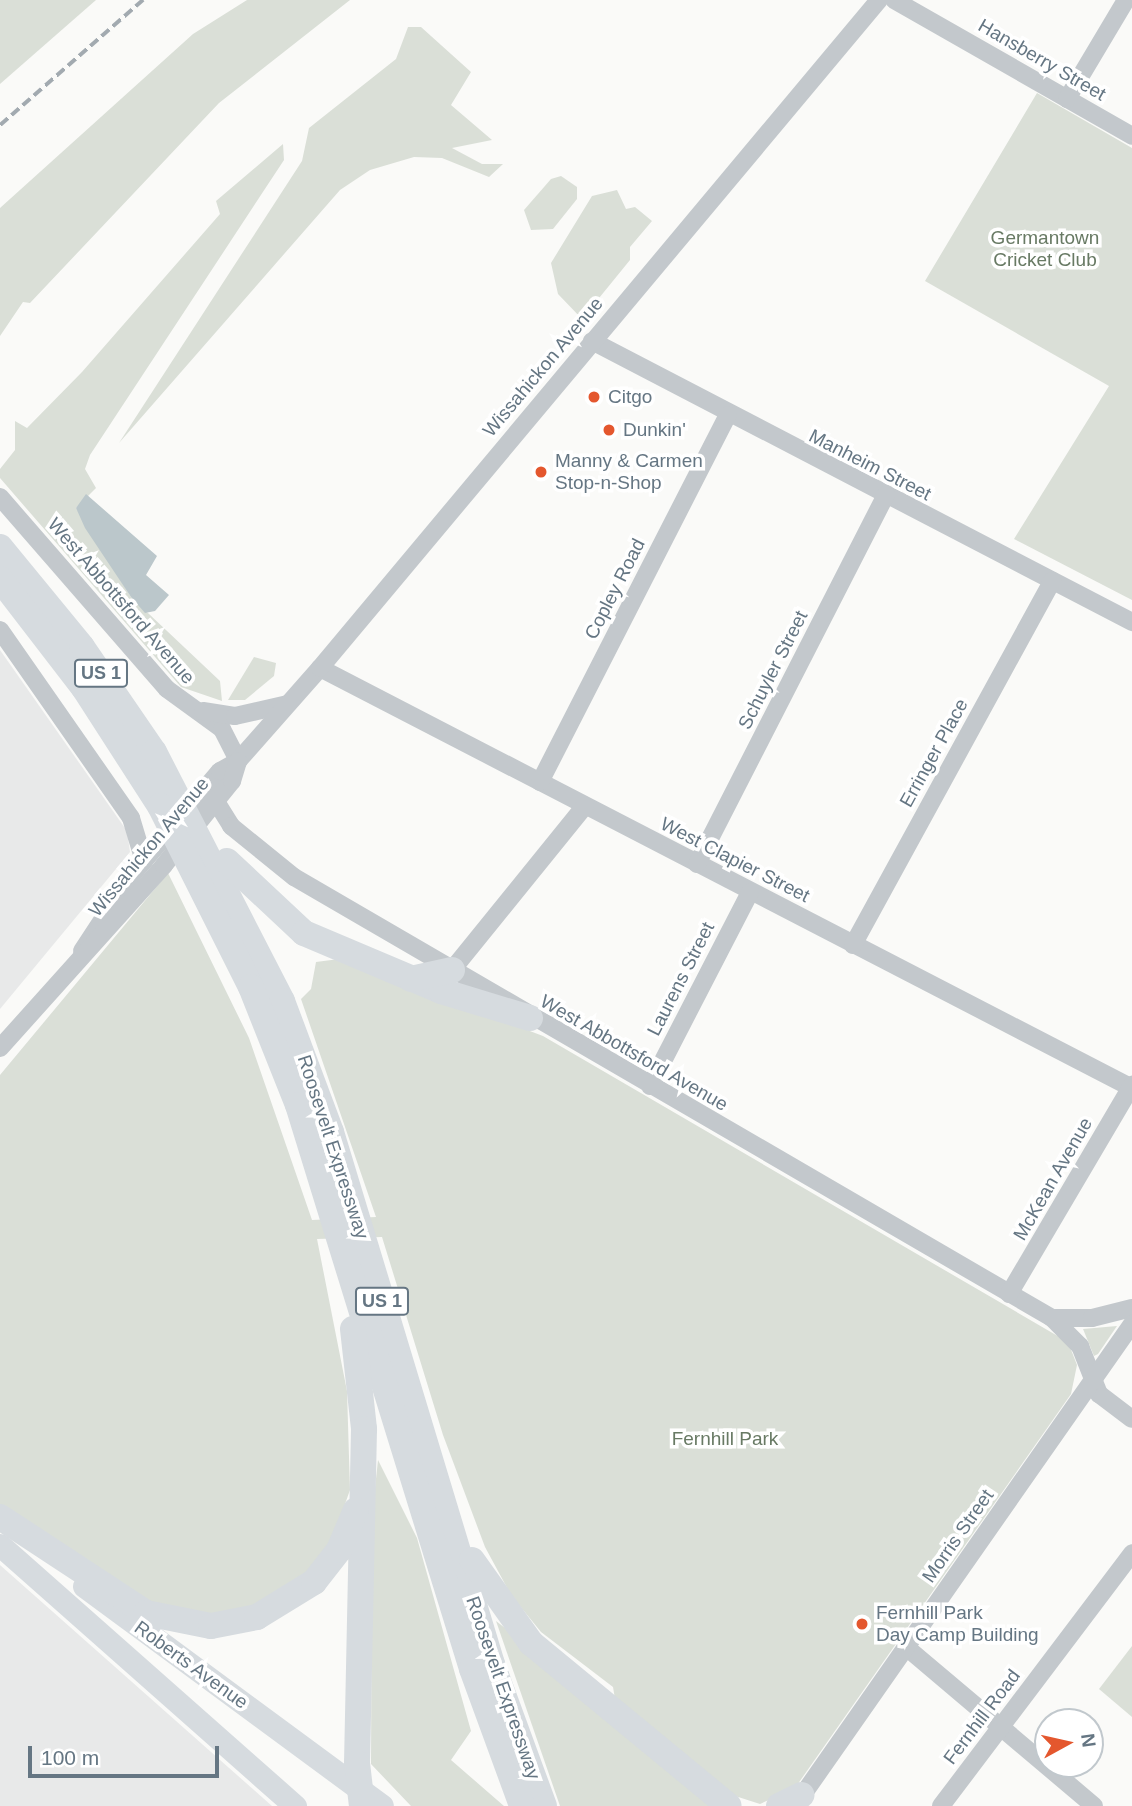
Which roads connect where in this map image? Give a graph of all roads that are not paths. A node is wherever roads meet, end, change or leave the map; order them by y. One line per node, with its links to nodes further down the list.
1 (879, 0): 6 (street, Wissahickon Avenue)
2 (894, 0): 4 (street, Hansberry Street)
3 (1126, 0): 4 (street)
4 (1067, 99): 5 (street, Hansberry Street)
5 (1132, 136)
6 (592, 341): 7 (street, Manheim Street); 17 (street, Wissahickon Avenue)
7 (728, 415): 8 (street, Manheim Street); 21 (street, Copley Road)
8 (886, 495): 12 (street, Manheim Street); 26 (street, Schuyler Street)
9 (0, 497): 19 (street, West Abbottsford Avenue)
10 (0, 547): 24 (highway, Roosevelt Expressway / US 1)
11 (0, 579): 14 (highway, Roosevelt Expressway / US 1)
12 (1052, 581): 15 (street, Manheim Street); 28 (street, Erringer Place)
13 (0, 593): 14 (highway)
14 (34, 620): 36 (highway, Roosevelt Expressway / US 1)
15 (1132, 622)
16 (0, 630): 25 (street)
17 (320, 667): 18 (street, Wissahickon Avenue); 21 (street, West Clapier Street)
18 (288, 704): 19 (street); 20 (street, Wissahickon Avenue)
19 (195, 709): 20 (street, West Abbottsford Avenue)
20 (238, 761): 22 (street, Wissahickon Avenue)
21 (540, 782): 23 (street, West Clapier Street)
22 (209, 801): 25 (street, Wissahickon Avenue); 29 (street, Wissahickon Avenue); 30 (street, West Abbottsford Avenue)
23 (585, 806): 26 (street, West Clapier Street); 30 (street)
24 (201, 835): 31 (highway); 44 (highway, Roosevelt Expressway / US 1)
25 (150, 854): 29 (street, Wissahickon Avenue)
26 (697, 864): 27 (street, West Clapier Street)
27 (750, 892): 28 (street, West Clapier Street); 34 (street, Laurens Street)
28 (853, 945): 35 (street, West Clapier Street)
29 (82, 951): 33 (street, Wissahickon Avenue)
30 (452, 970): 31 (highway); 32 (street, West Abbottsford Avenue)
31 (411, 979): 32 (highway)
32 (530, 1018): 34 (street, West Abbottsford Avenue)
33 (0, 1048)
34 (650, 1086): 37 (street, West Abbottsford Avenue)
35 (1131, 1087): 37 (street, McKean Avenue)
36 (339, 1239): 43 (highway); 57 (highway, Roosevelt Expressway / US 1)
37 (1009, 1294): 39 (street, West Abbottsford Avenue)
38 (1132, 1308): 39 (street, West Abbottsford Avenue)
39 (1052, 1318): 41 (street, West Abbottsford Avenue)
40 (1132, 1324): 41 (street, Morris Street)
41 (1092, 1380): 42 (street, West Abbottsford Avenue); 49 (street, Morris Street)
42 (1132, 1419)
43 (363, 1478): 45 (highway); 55 (highway)
44 (440, 1494): 53 (highway); 58 (highway, Roosevelt Expressway / US 1)
45 (0, 1517)
46 (0, 1523): 56 (main road, Roberts Avenue)
47 (0, 1545): 54 (main road, Roberts Avenue)
48 (1132, 1553): 50 (street, Fernhill Road)
49 (906, 1647): 50 (street); 51 (street, Morris Street)
50 (1001, 1727): 52 (street); 59 (street, Fernhill Road)
51 (792, 1802)
52 (1085, 1803)
53 (730, 1804)
54 (295, 1806)
55 (362, 1806)
56 (382, 1806)
57 (522, 1806)
58 (544, 1806)
59 (942, 1806)

